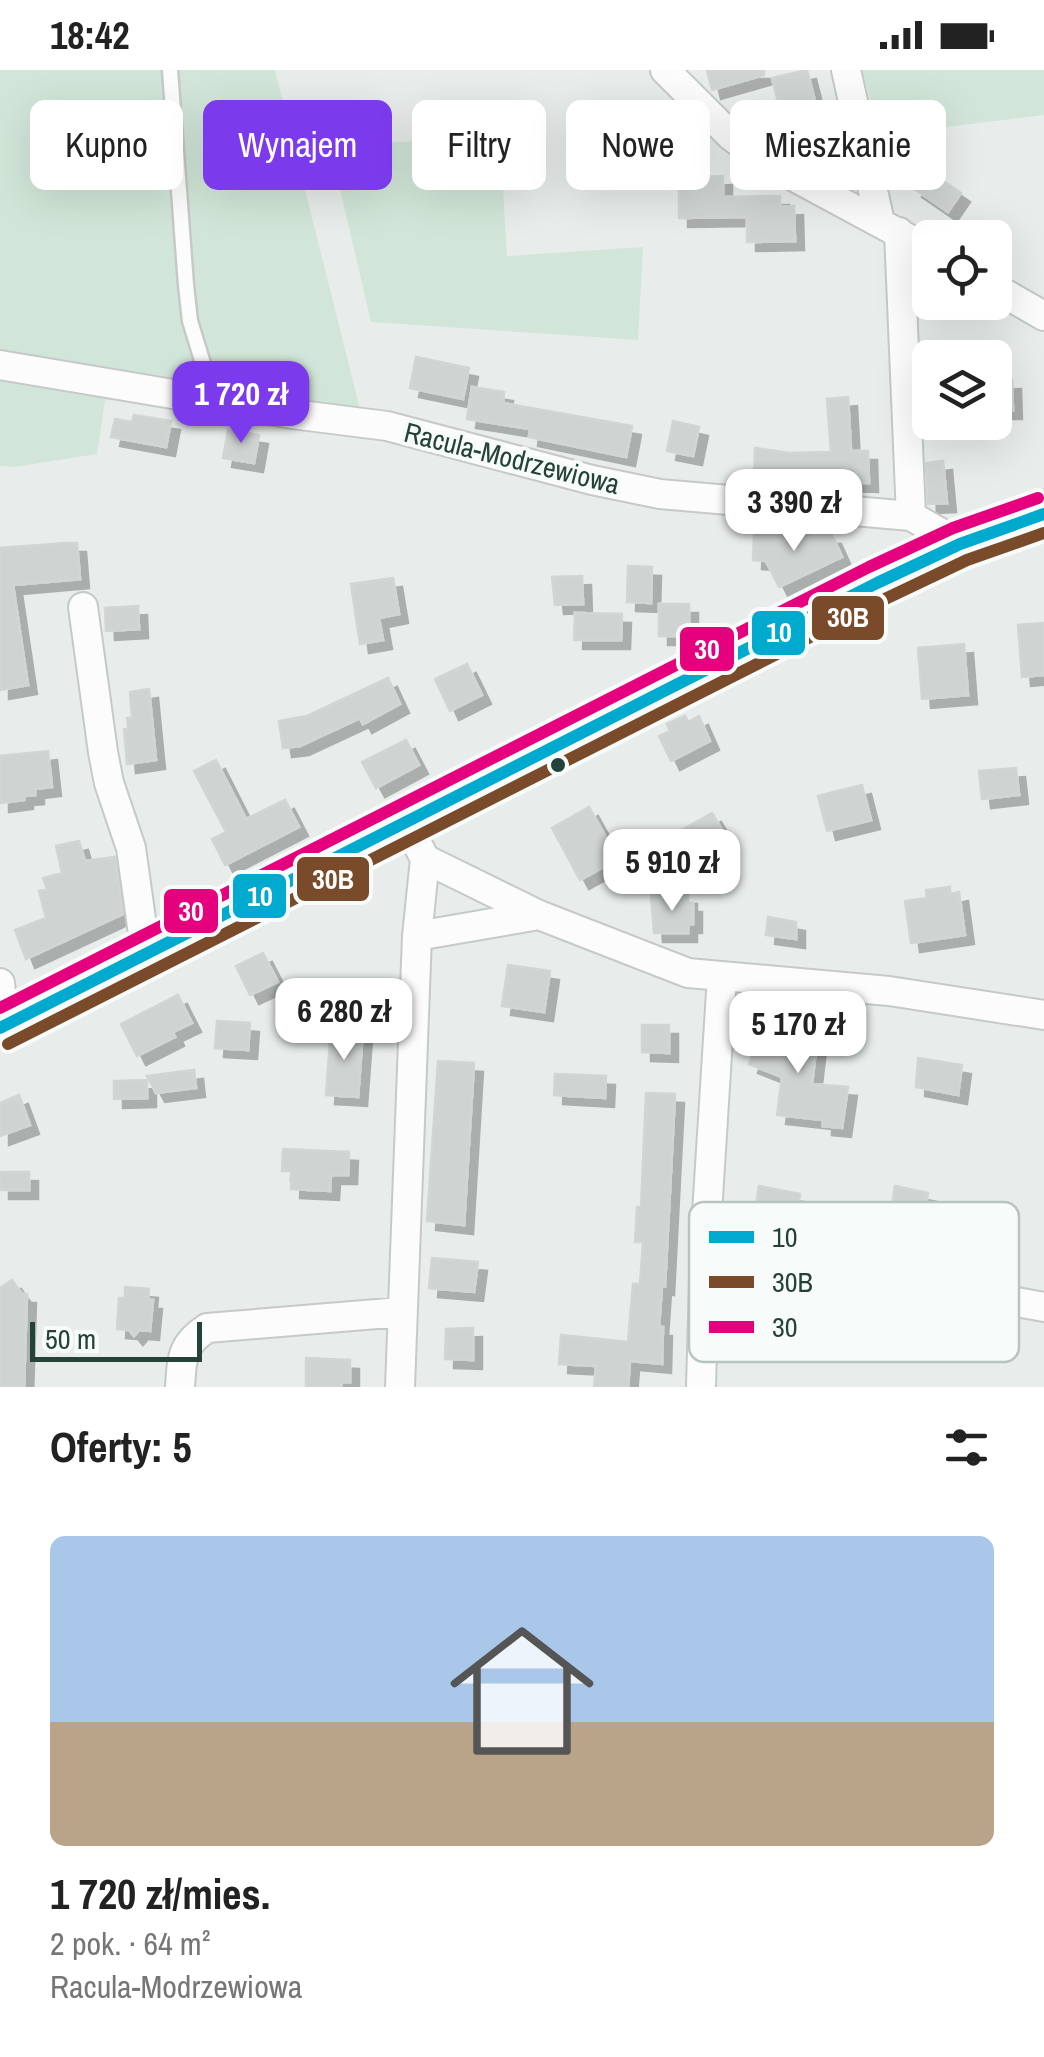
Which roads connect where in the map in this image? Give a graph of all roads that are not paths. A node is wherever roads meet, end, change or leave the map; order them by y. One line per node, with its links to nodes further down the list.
1 (170, 70): 9 (lane)
2 (665, 70): 4 (street)
3 (846, 70): 4 (street)
4 (890, 227): 5 (street); 11 (street)
5 (912, 240)
6 (1012, 298): 7 (street)
7 (1044, 316)
8 (0, 365): 9 (street, Racula-Modrzewiowa)
9 (203, 400): 11 (street, Racula-Modrzewiowa)
10 (1044, 514): 12 (street)
11 (912, 516): 12 (street, Racula-Modrzewiowa)
12 (960, 544): 14 (street)
13 (82, 607): 18 (street)
14 (406, 822): 15 (street); 18 (street)
15 (426, 859): 16 (street); 17 (street)
16 (540, 915): 17 (street); 19 (street)
17 (417, 936): 26 (street)
18 (146, 956): 22 (street)
19 (722, 976): 21 (street); 23 (street)
20 (0, 983): 22 (street)
21 (1044, 1015)
22 (2, 1027)
23 (708, 1202)
24 (1019, 1302): 25 (street)
25 (1044, 1307)
26 (401, 1312): 28 (street); 29 (street)
27 (701, 1362): 30 (street)
28 (180, 1387)
29 (400, 1387)
30 (700, 1387)

